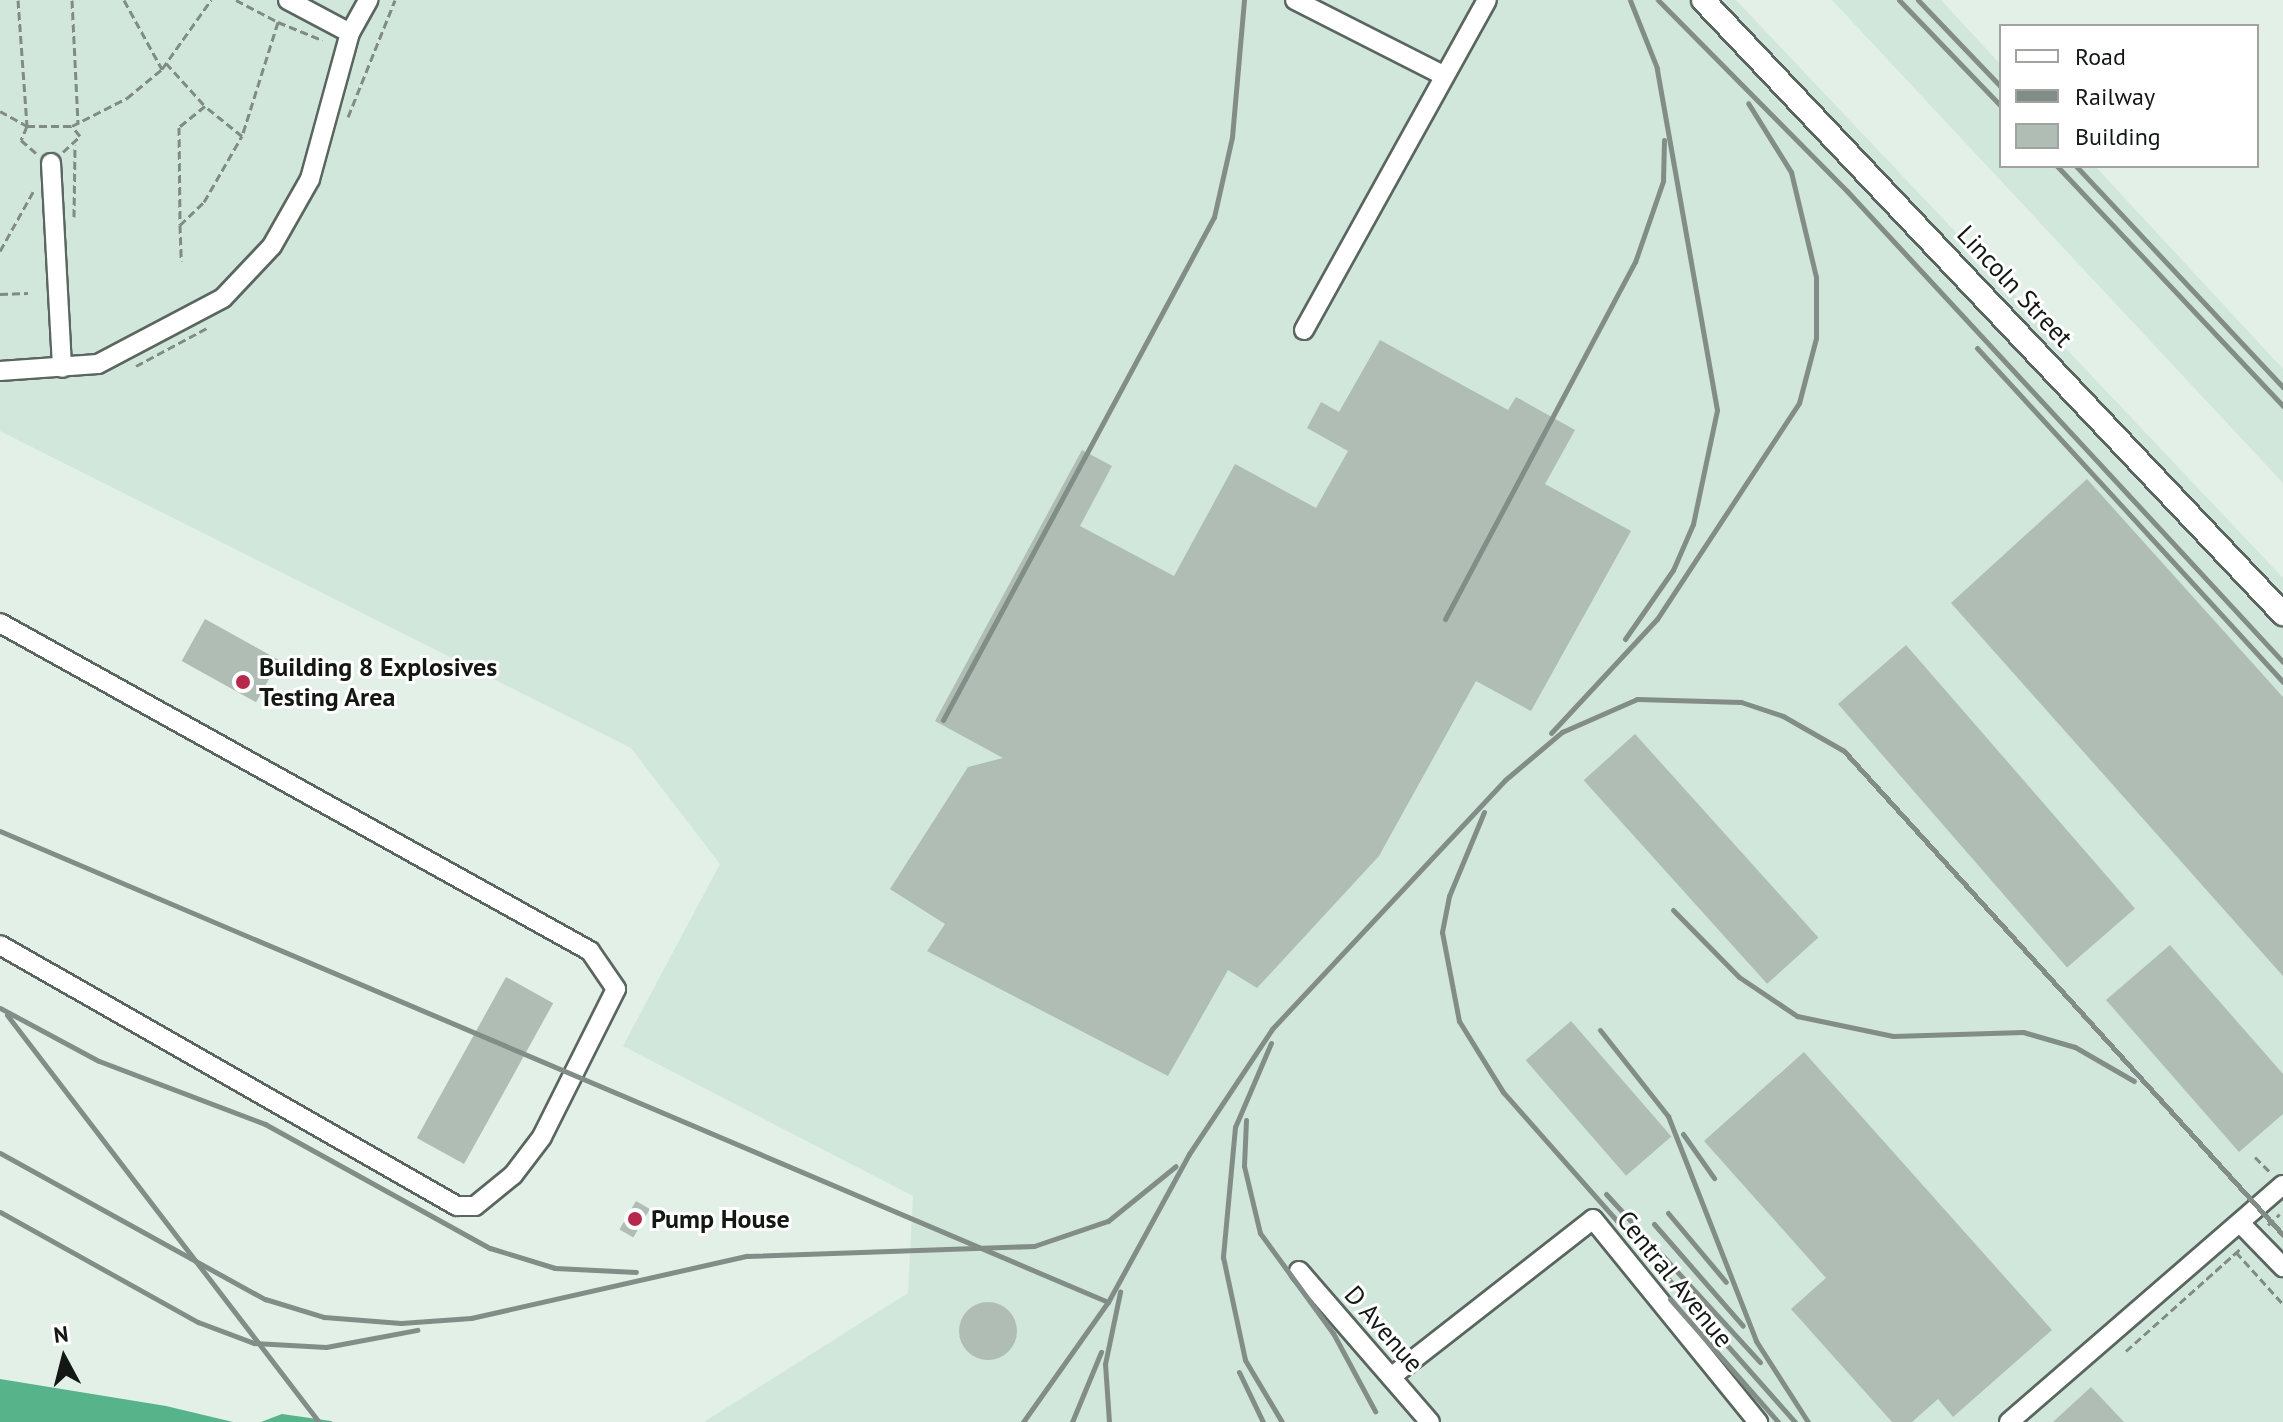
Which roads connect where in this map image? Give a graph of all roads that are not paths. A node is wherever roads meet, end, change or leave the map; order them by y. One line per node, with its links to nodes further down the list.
1 (288, 0): 6 (street)
2 (368, 0): 6 (street)
3 (1295, 0): 7 (street)
4 (1487, 0): 7 (street)
5 (1703, 0): 12 (main road, Lincoln Street)
6 (350, 33): 10 (street)
7 (1443, 75): 9 (street)
8 (43, 160): 10 (street)
9 (1304, 330)
10 (62, 368): 11 (street)
11 (0, 371)
12 (2283, 614)
13 (0, 623): 14 (street)
14 (0, 945)
15 (2283, 1185): 16 (street)
16 (2246, 1229): 17 (street); 22 (street)
17 (2283, 1267)
18 (1299, 1271): 19 (street, D Avenue)
19 (1391, 1377): 20 (street, D Avenue); 21 (street, Central Avenue)
20 (1430, 1422)
21 (1758, 1422)
22 (2009, 1422)

